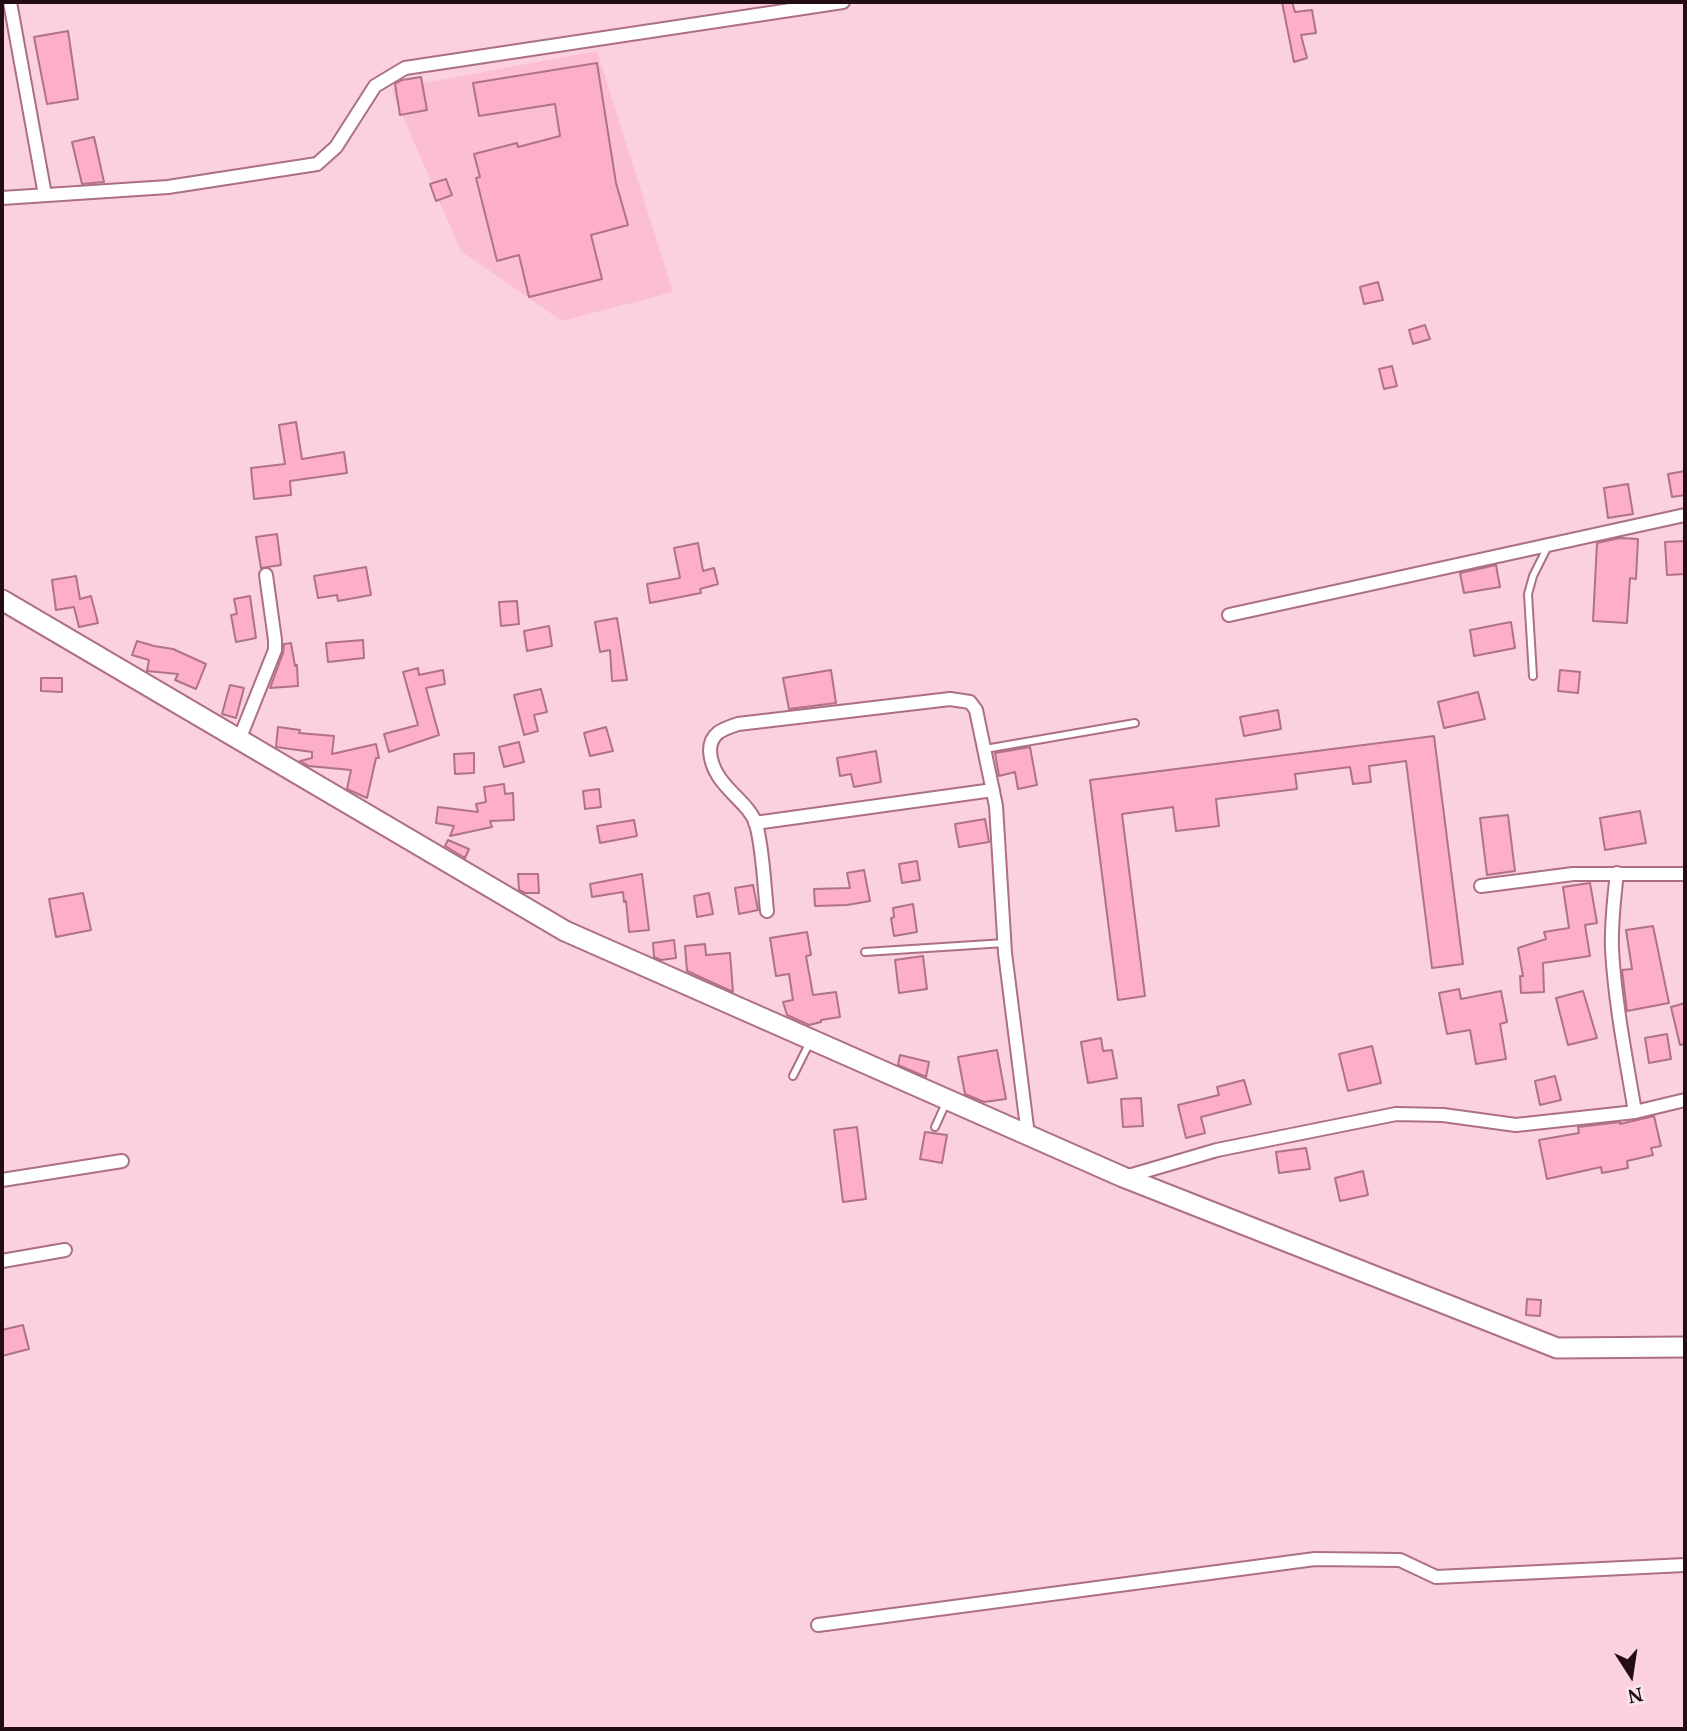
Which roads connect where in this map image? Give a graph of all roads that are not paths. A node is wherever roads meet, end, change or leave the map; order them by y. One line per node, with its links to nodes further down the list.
1 (10, 2): 3 (street)
2 (842, 2): 3 (street)
3 (45, 195): 4 (street)
4 (2, 198)
5 (1685, 515): 6 (street)
6 (1549, 545): 9 (street); 10 (lane)
7 (266, 575): 12 (street)
8 (2, 600): 12 (street)
9 (1229, 615)
10 (1532, 676)
11 (1135, 723): 13 (lane)
12 (239, 740): 22 (street)
13 (985, 749): 14 (street); 15 (street)
14 (993, 790): 15 (street); 20 (street)
15 (755, 823): 19 (street)
16 (1617, 873): 17 (street); 18 (street); 26 (street)
17 (1685, 874)
18 (1481, 886)
19 (767, 911)
20 (1005, 943): 21 (lane); 28 (street)
21 (865, 952)
22 (808, 1046): 23 (lane); 25 (street)
23 (793, 1076)
24 (1685, 1100): 26 (street)
25 (944, 1107): 27 (lane); 28 (street)
26 (1635, 1111): 30 (street)
27 (935, 1127)
28 (1028, 1135): 30 (street)
29 (121, 1161): 31 (street)
30 (1124, 1177): 34 (street)
31 (2, 1180)
32 (65, 1250): 33 (street)
33 (2, 1261)
34 (1685, 1347)
35 (1685, 1565): 36 (street)
36 (818, 1625)

